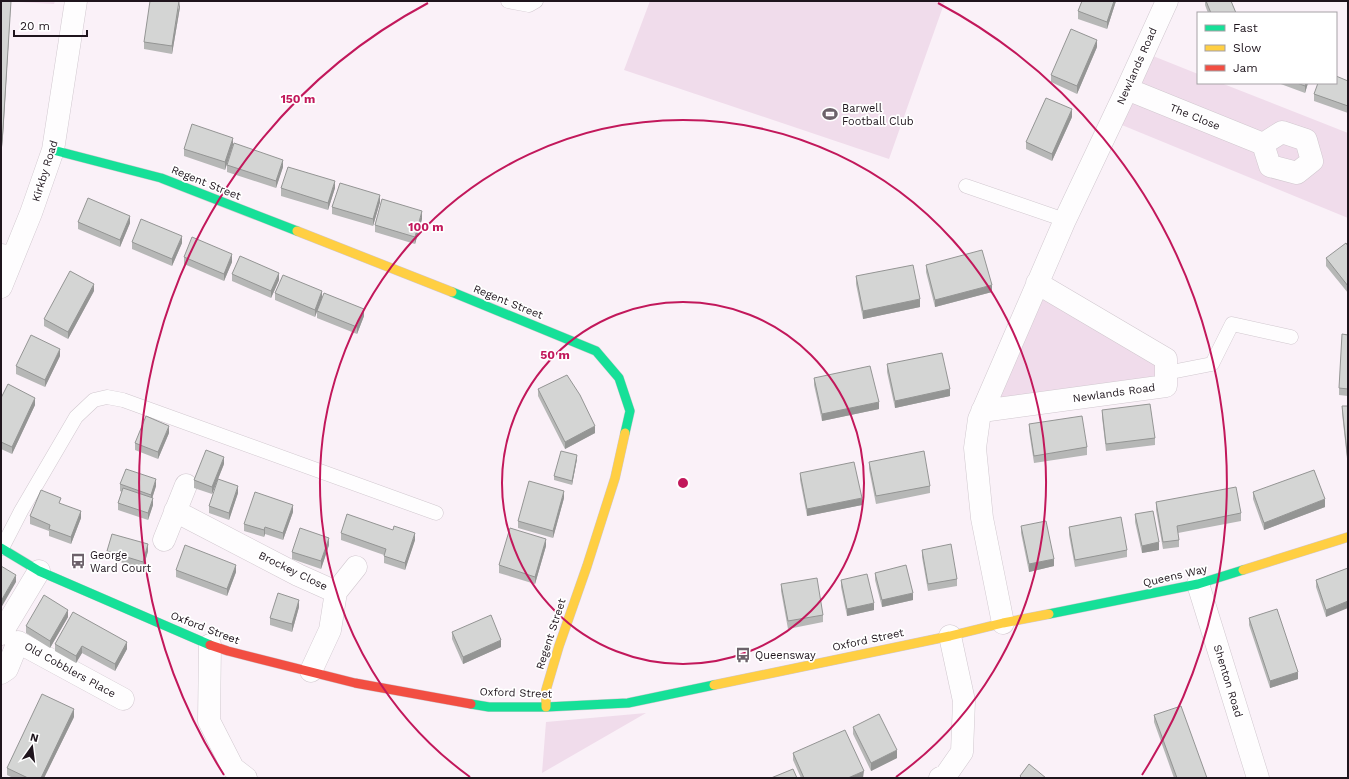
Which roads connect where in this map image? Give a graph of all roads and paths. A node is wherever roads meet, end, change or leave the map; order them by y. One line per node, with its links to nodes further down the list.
1 (76, 1): 7 (street, Kirkby Road)
2 (508, 1): 3 (lane)
3 (536, 1)
4 (1166, 1): 5 (street, Newlands Road)
5 (1127, 89): 6 (street, The Close); 9 (street, Newlands Road)
6 (1263, 144)
7 (53, 150): 10 (street, Kirkby Road); 33 (street, Regent Street)
8 (966, 186): 9 (lane)
9 (1065, 220): 11 (street, Newlands Road)
10 (8, 252): 12 (street, Kirkby Road)
11 (1037, 283): 14 (street, Newlands Road); 15 (street, Newlands Road)
12 (1, 287)
13 (1291, 337): 14 (lane)
14 (1166, 373): 15 (street, Newlands Road)
15 (982, 411): 26 (street, Newlands Road)
16 (186, 485): 17 (street)
17 (175, 512): 20 (street); 25 (street, Brockey Close)
18 (436, 513): 21 (lane)
19 (1348, 537): 24 (street, Queens Way)
20 (164, 540)
21 (1, 548): 23 (street, Oxford Street)
22 (356, 567): 25 (street)
23 (39, 571): 28 (street, Old Cobblers Place); 29 (street, Oxford Street)
24 (1198, 584): 26 (street, Queens Way); 36 (street, Shenton Road)
25 (336, 592): 30 (street, Brockey Close)
26 (1003, 623): 27 (street, Oxford Street)
27 (950, 636): 33 (street, Oxford Street); 35 (street)
28 (5, 640): 31 (street, Old Cobblers Place); 32 (street, Old Cobblers Place)
29 (210, 645): 30 (street, Oxford Street); 34 (street)
30 (311, 671): 33 (street, Oxford Street)
31 (1, 673)
32 (123, 699)
33 (546, 707)
34 (246, 778)
35 (940, 778)
36 (1258, 778)

